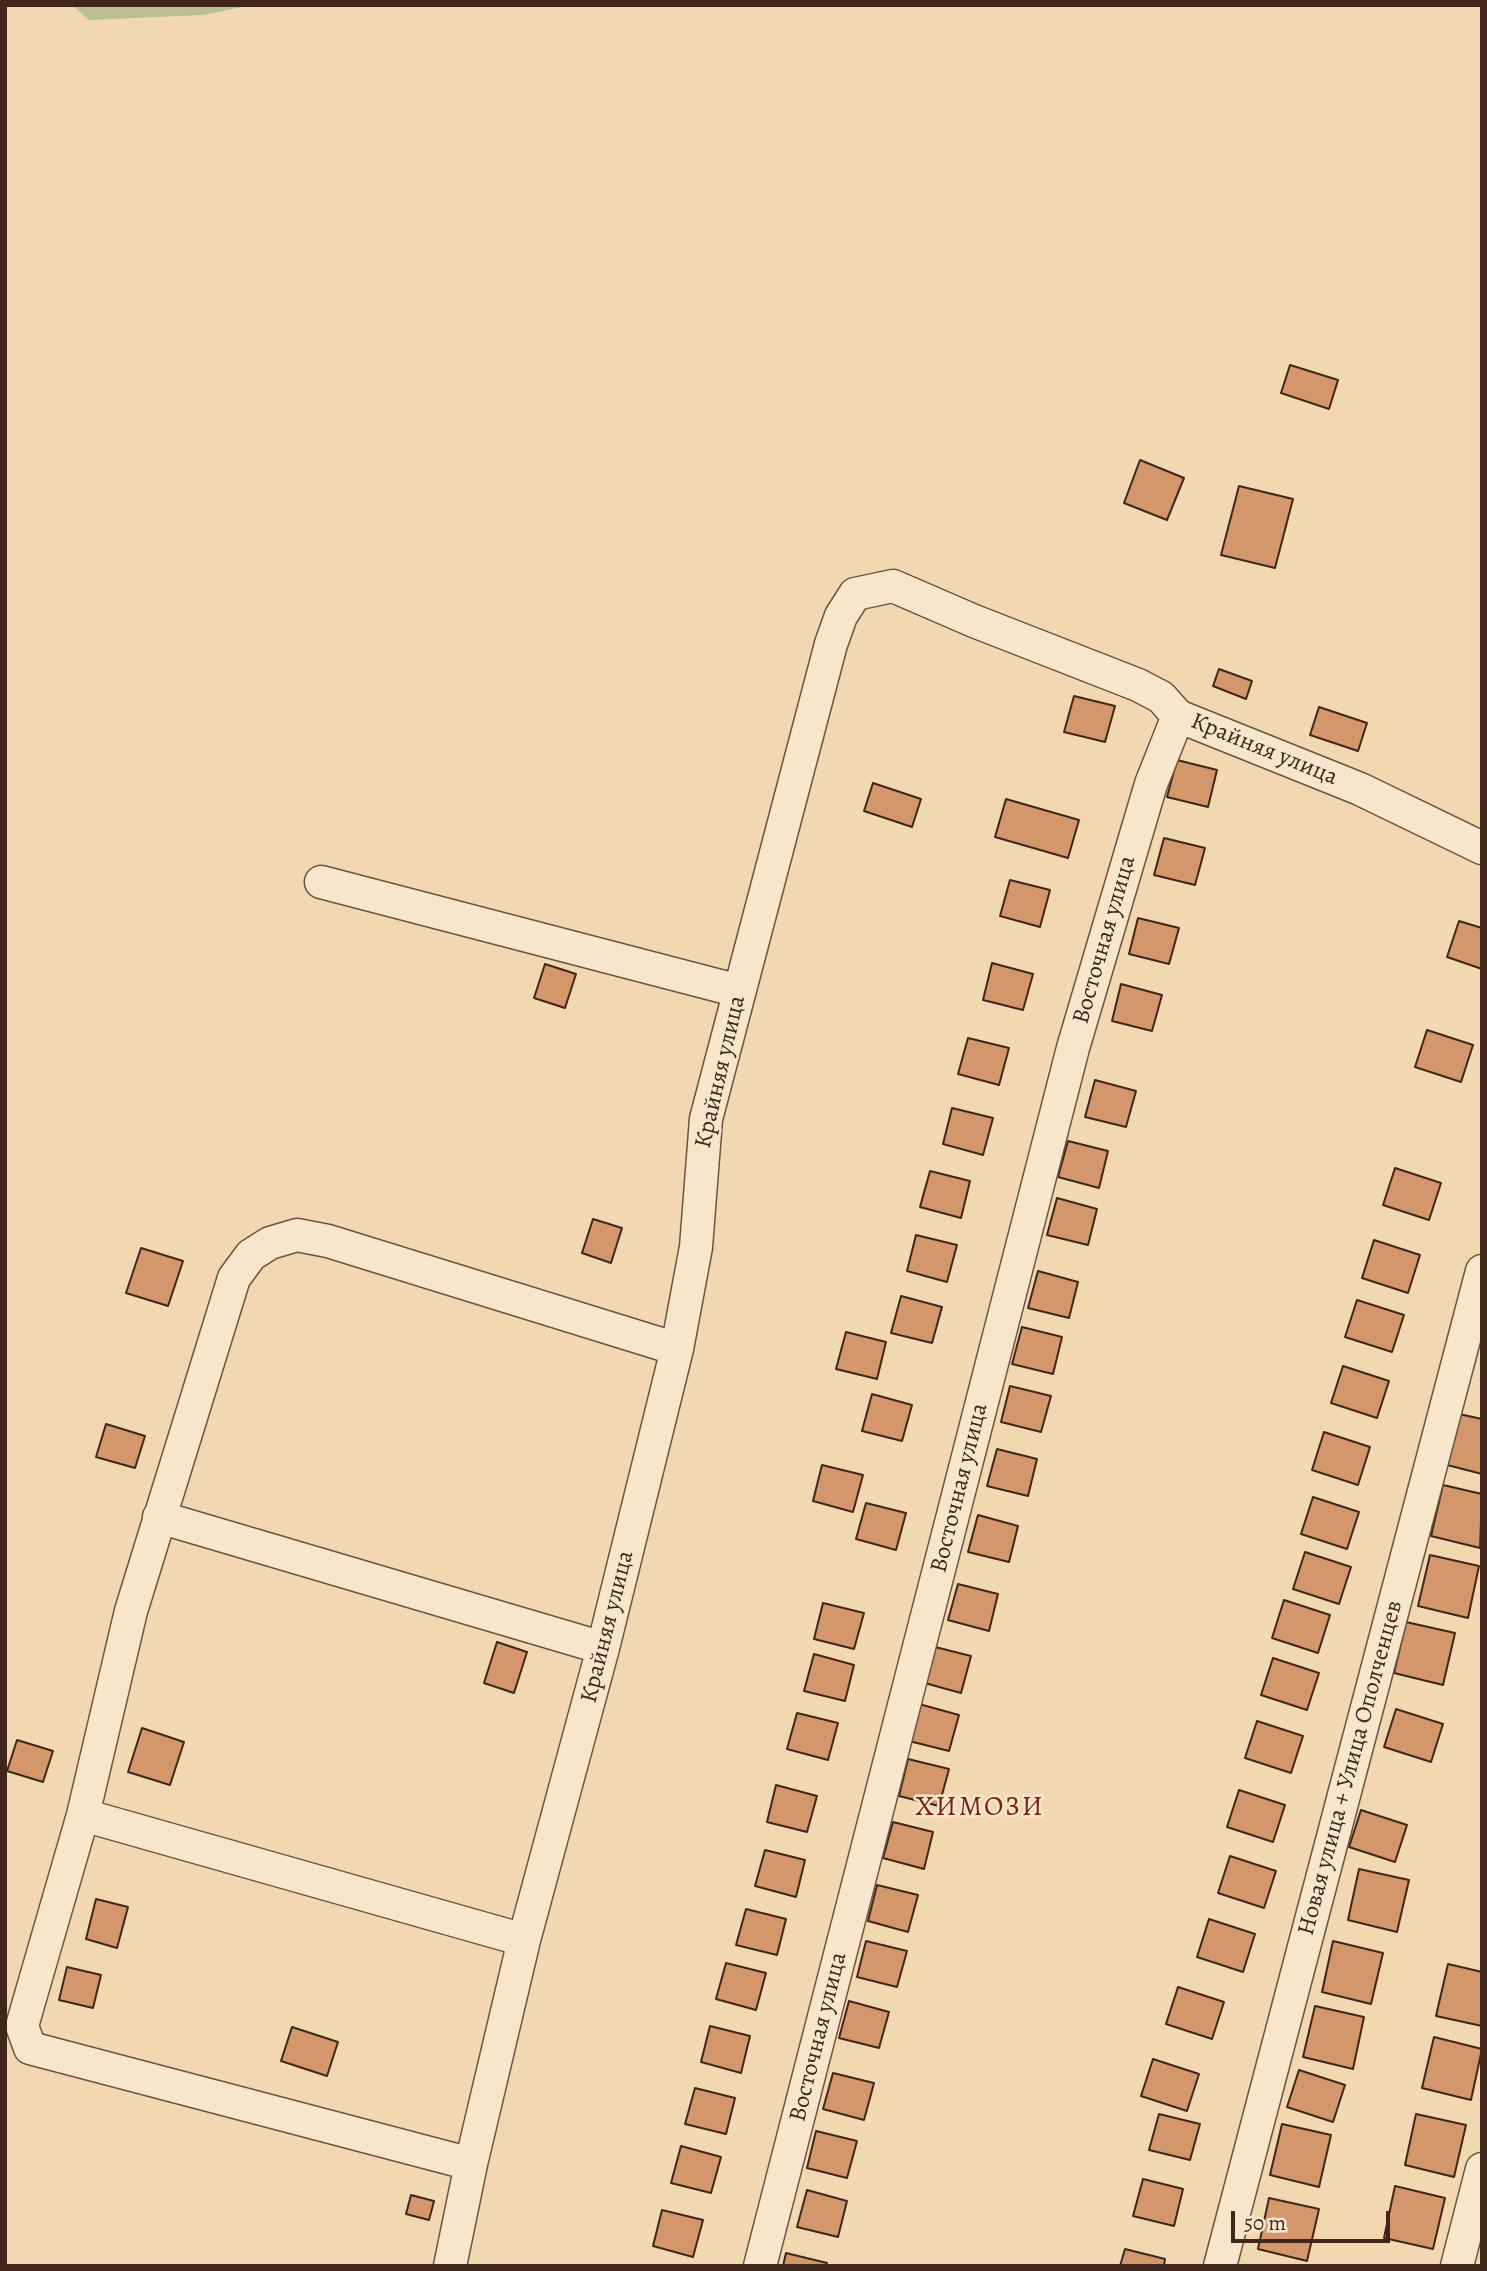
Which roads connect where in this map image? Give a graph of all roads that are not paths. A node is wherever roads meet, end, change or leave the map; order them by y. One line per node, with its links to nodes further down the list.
1 (1178, 716): 2 (street, Крайняя улица); 4 (street, Крайняя улица); 14 (street, Восточная улица)
2 (1482, 848)
3 (321, 882): 4 (street)
4 (739, 991): 6 (street, Крайняя улица)
5 (1482, 1271): 15 (street, Новая улица + Улица Ополченцев)
6 (677, 1349): 7 (street); 8 (street, Крайняя улица)
7 (159, 1517): 8 (street); 9 (street)
8 (603, 1648): 10 (street, Крайняя улица)
9 (83, 1815): 10 (street); 11 (street)
10 (524, 1940): 11 (street, Крайняя улица)
11 (471, 2164): 13 (street, Крайняя улица)
12 (1482, 2169): 16 (street)
13 (450, 2266)
14 (760, 2266)
15 (1220, 2266)
16 (1457, 2266)

